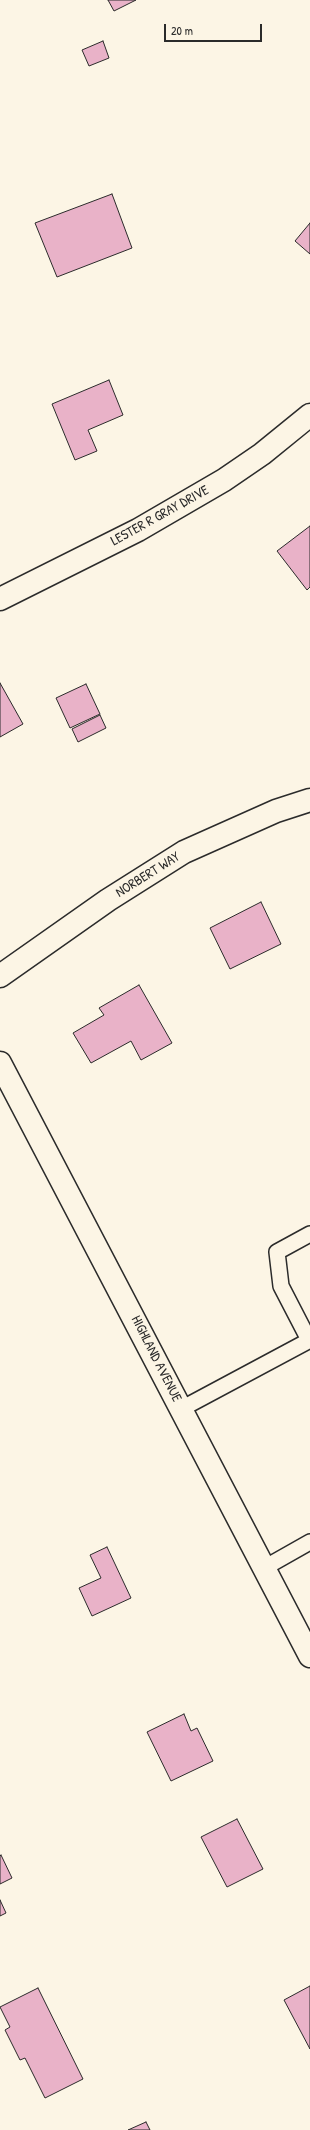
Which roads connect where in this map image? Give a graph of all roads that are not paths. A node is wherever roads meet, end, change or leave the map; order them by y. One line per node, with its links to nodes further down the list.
1 (310, 416): 2 (street, LESTER R GRAY DRIVE)
2 (0, 599)
3 (310, 800): 4 (street, NORBERT WAY)
4 (0, 976)
5 (0, 1063): 8 (street, HIGHLAND AVENUE)
6 (310, 1234): 7 (lane)
7 (309, 1340): 8 (lane)
8 (181, 1409): 10 (street, HIGHLAND AVENUE)
9 (310, 1542): 10 (lane)
10 (264, 1568): 11 (street, HIGHLAND AVENUE)
11 (310, 1656)

